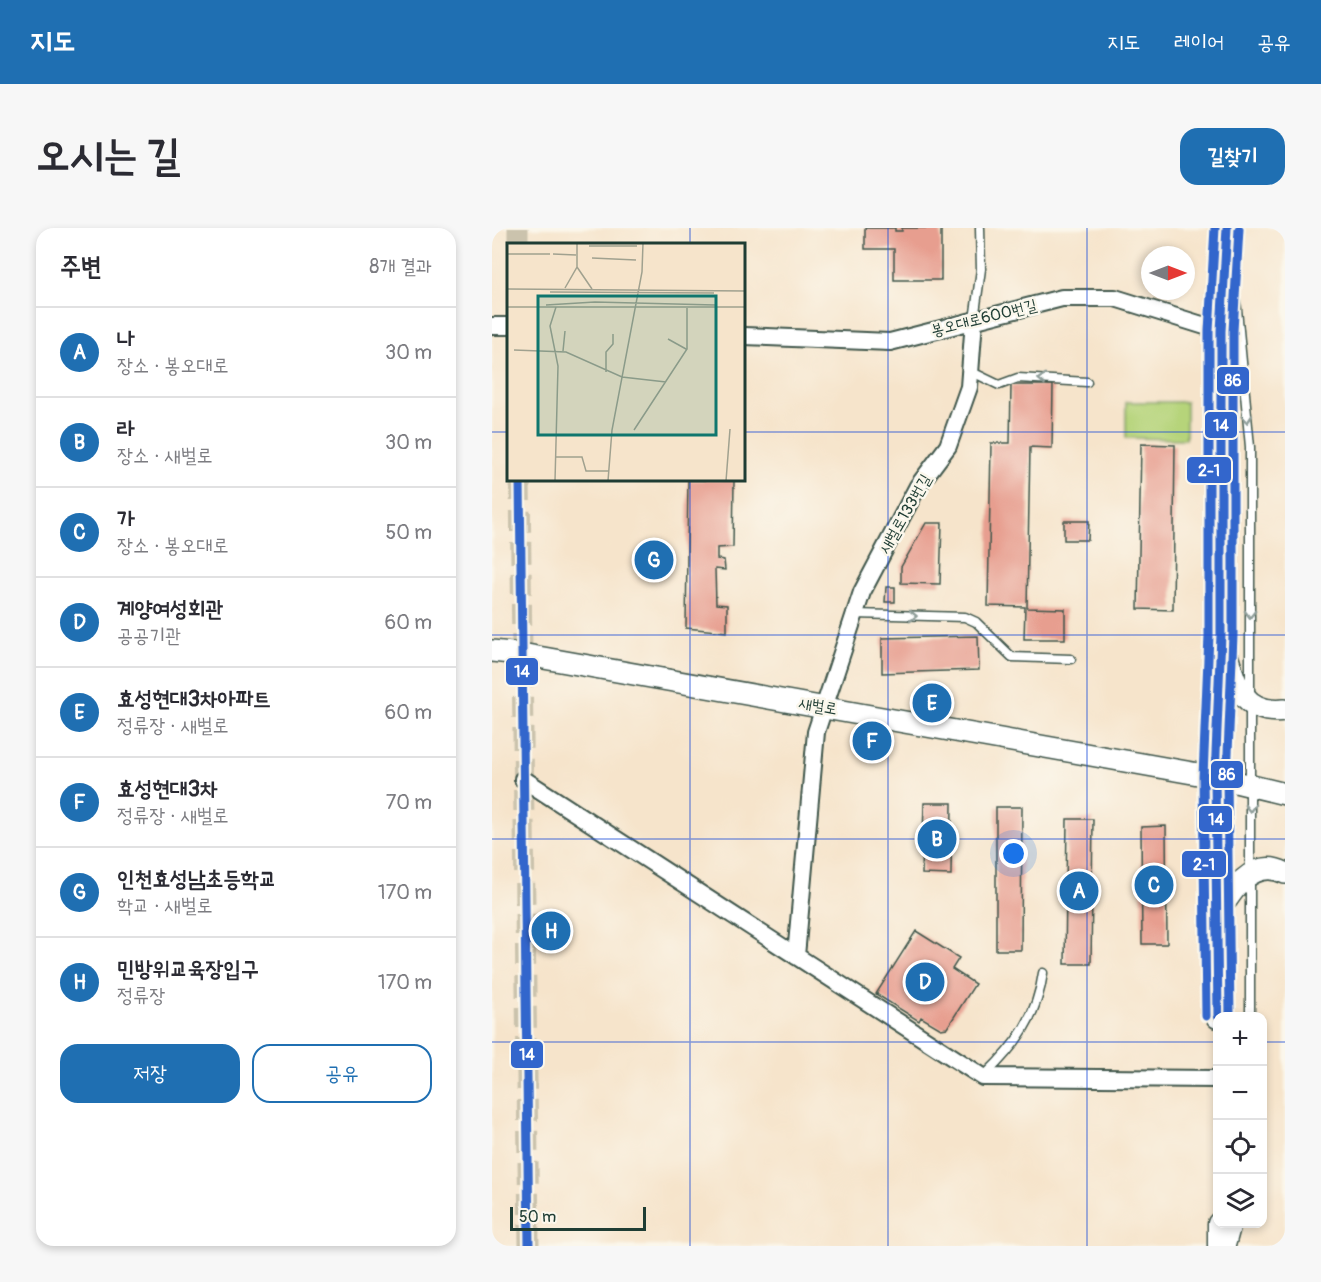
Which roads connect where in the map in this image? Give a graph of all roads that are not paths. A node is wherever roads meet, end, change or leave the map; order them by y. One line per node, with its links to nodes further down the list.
1 (980, 228): 3 (lane)
2 (1227, 232): 4 (main road); 12 (lane, one-way to 12)
3 (974, 320): 4 (street, 봉오대로600번길); 5 (street, 봉오대로600번길); 6 (street, 새벌로133번길)
4 (1221, 331): 9 (main road)
5 (746, 336)
6 (970, 371): 7 (lane, one-way to 6); 8 (street, 새벌로133번길)
7 (1087, 382)
8 (855, 614): 11 (lane, one-way to 11); 13 (street, 새벌로133번길)
9 (1221, 635): 12 (street); 15 (main road)
10 (492, 651): 13 (street, 새벌로)
11 (1071, 659)
12 (1249, 701): 14 (street); 17 (lane)
13 (823, 707): 15 (street, 새벌로); 22 (street, 새벌로133번길)
14 (1285, 710)
15 (1215, 777): 17 (street, 새벌로); 21 (main road)
16 (523, 779): 22 (street)
17 (1250, 783): 18 (street, 새벌로); 20 (lane, one-way to 20)
18 (1285, 794)
19 (1285, 873): 20 (street)
20 (1250, 874): 21 (street); 25 (lane)
21 (1216, 917): 24 (main road)
22 (796, 956): 26 (street)
23 (1042, 973): 26 (lane)
24 (1218, 1012)
25 (1250, 1012)
26 (982, 1077): 27 (street)
27 (1213, 1079)
28 (1220, 1228): 30 (main road)
29 (1236, 1228): 31 (lane)
30 (1220, 1246)
31 (1231, 1246)

